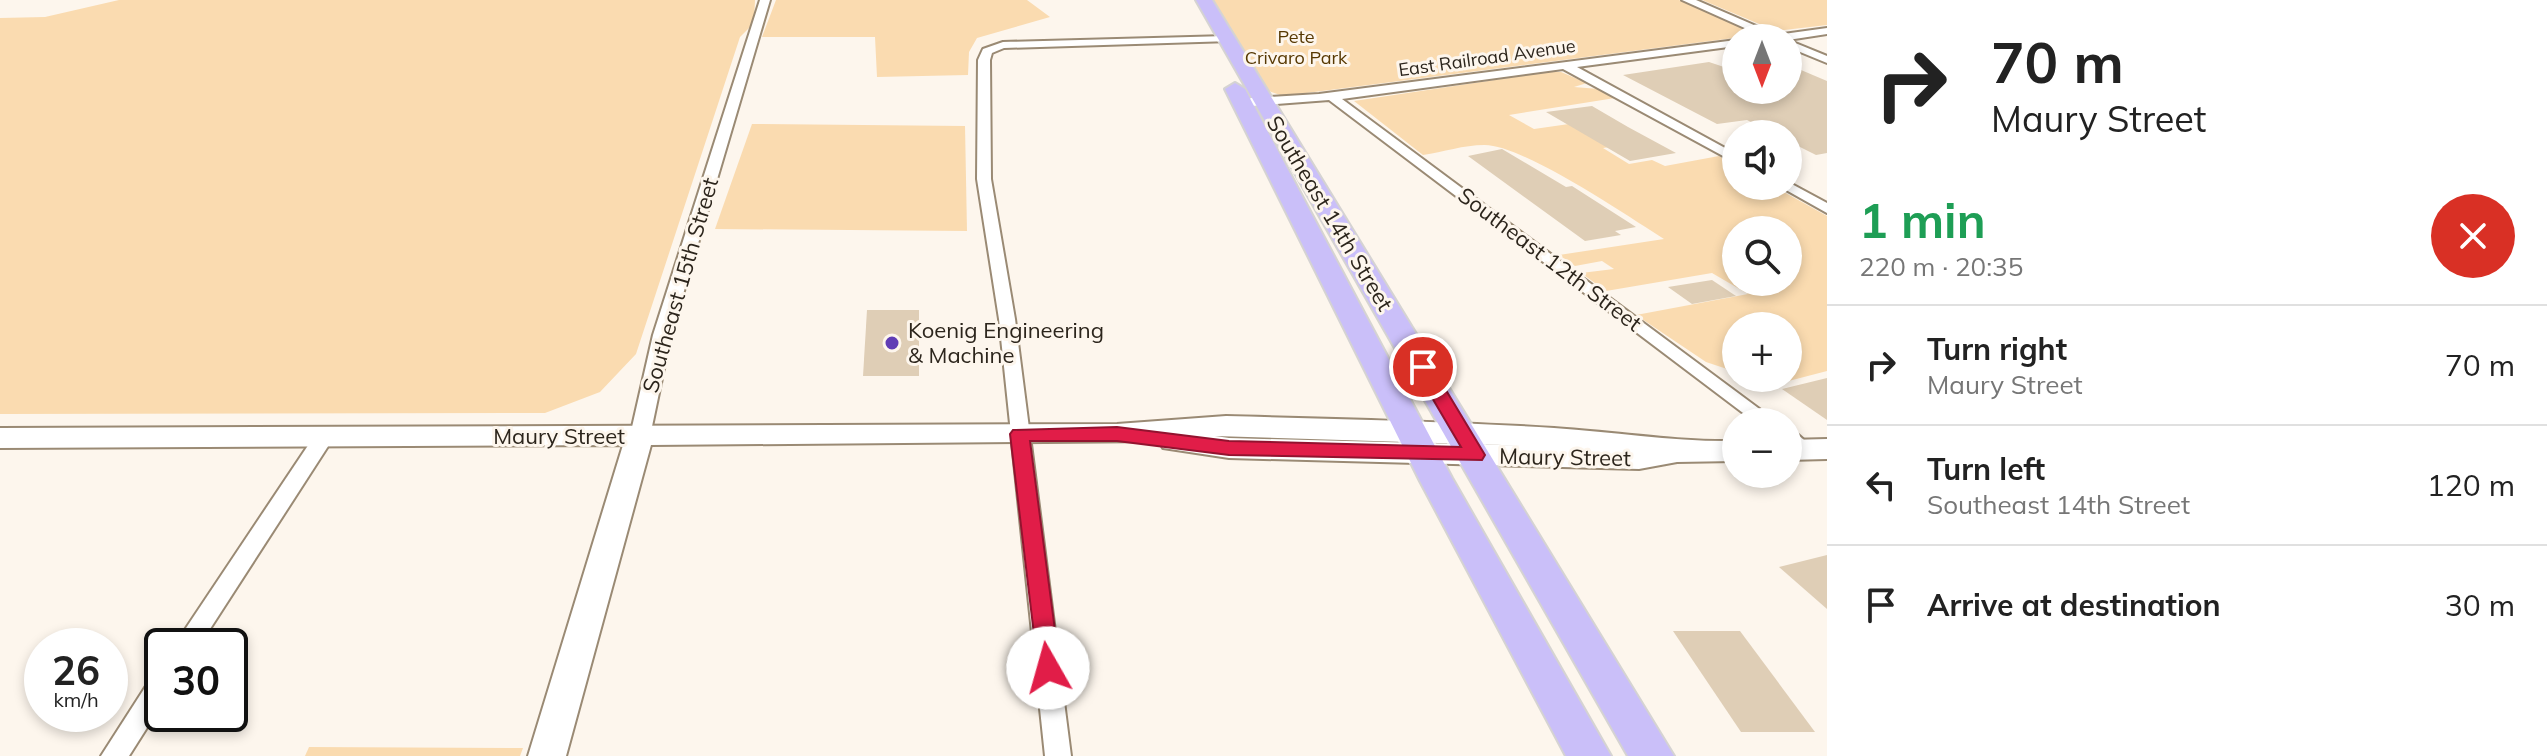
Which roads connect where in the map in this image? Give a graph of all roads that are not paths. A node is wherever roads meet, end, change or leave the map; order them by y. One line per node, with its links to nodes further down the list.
1 (765, 0): 20 (street, Southeast 15th Street)
2 (1185, 0): 8 (main road, Southeast 14th Street)
3 (1204, 0): 8 (main road, Southeast 14th Street)
4 (1687, 0): 5 (street)
5 (1743, 24)
6 (1827, 31): 7 (street)
7 (1802, 34)
8 (1217, 39): 14 (main road, Southeast 14th Street); 19 (street)
9 (1722, 45): 12 (street, East Railroad Avenue)
10 (1802, 49): 11 (street)
11 (1827, 60)
12 (1566, 66): 13 (street, East Railroad Avenue); 15 (street)
13 (1332, 97): 14 (street, East Railroad Avenue); 18 (street, Southeast 12th Street)
14 (1253, 102): 23 (main road, Southeast 14th Street); 24 (main road, Southeast 14th Street)
15 (1722, 151)
16 (1802, 195): 17 (street)
17 (1827, 209)
18 (1749, 408)
19 (1020, 434): 20 (main road, Maury Street); 23 (main road, Maury Street); 30 (street)
20 (640, 436): 21 (main road, Maury Street); 29 (main road, Southeast 15th Street)
21 (324, 437): 22 (main road, Maury Street); 26 (street)
22 (0, 438)
23 (1416, 442): 24 (main road, Maury Street); 31 (main road, Southeast 14th Street)
24 (1468, 443): 25 (main road, Maury Street); 32 (main road, Southeast 14th Street)
25 (1722, 451)
26 (198, 628)
27 (144, 710): 28 (street)
28 (114, 756)
29 (547, 756)
30 (1058, 756)
31 (1589, 756)
32 (1652, 756)

